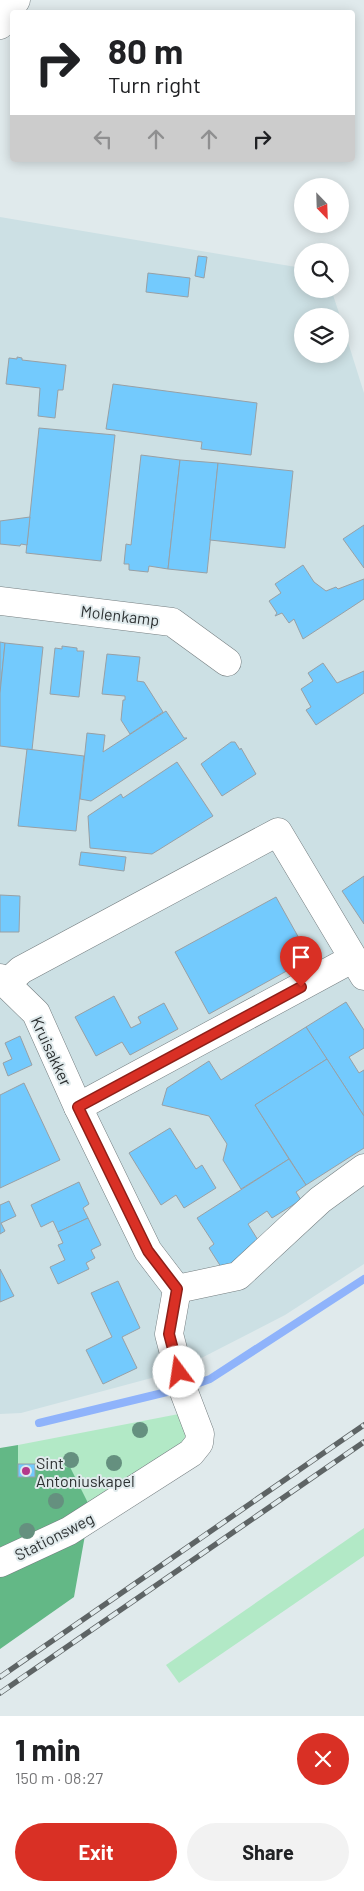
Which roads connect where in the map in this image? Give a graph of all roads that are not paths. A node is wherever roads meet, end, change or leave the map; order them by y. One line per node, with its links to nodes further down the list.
1 (16, 0): 2 (street)
2 (0, 25)
3 (0, 601): 4 (street, Molenkamp)
4 (228, 662)
5 (358, 967): 6 (street); 7 (street)
6 (4, 981): 7 (street, Kruisakker)
7 (78, 1107): 9 (street)
8 (364, 1168): 9 (street)
9 (177, 1289): 10 (street, Stationsweg)
10 (0, 1563)

